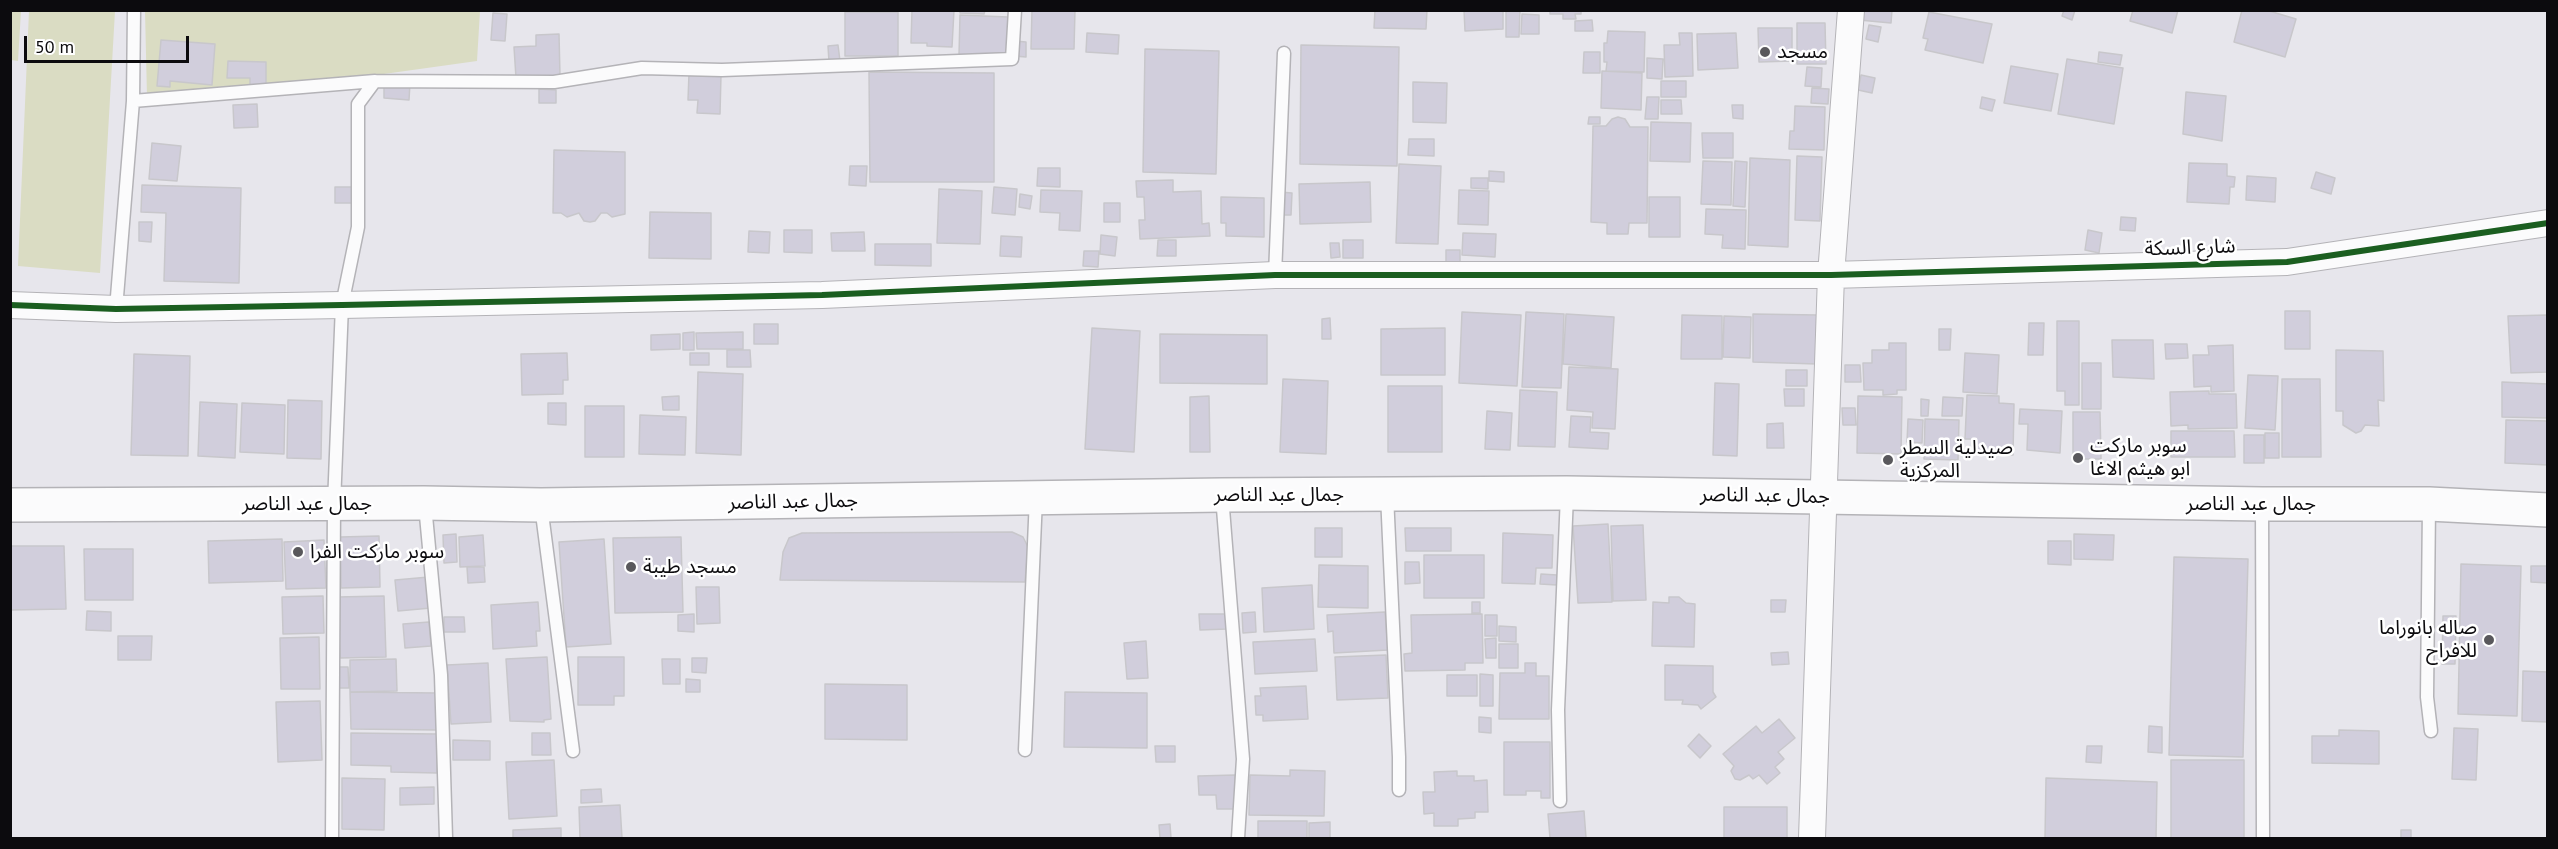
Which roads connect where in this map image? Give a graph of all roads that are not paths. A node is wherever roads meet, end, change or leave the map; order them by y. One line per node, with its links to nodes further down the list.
1 (134, 10): 6 (lane)
2 (1015, 10): 5 (lane)
3 (1851, 10): 9 (street)
4 (1284, 53): 8 (lane)
5 (375, 81): 6 (lane); 11 (lane)
6 (133, 101): 12 (lane)
7 (2547, 223): 9 (street, شارع السكة)
8 (1275, 275): 9 (street, شارع السكة); 11 (street, شارع السكة)
9 (1831, 275): 17 (street)
10 (10, 305): 12 (street, شارع السكة)
11 (342, 305): 12 (street, شارع السكة); 19 (lane)
12 (116, 309)
13 (1567, 493): 14 (main road, جمال عبد الناصر); 17 (main road, جمال عبد الناصر); 29 (lane)
14 (1387, 494): 15 (main road, جمال عبد الناصر); 28 (lane)
15 (1222, 495): 16 (main road, جمال عبد الناصر); 32 (lane)
16 (1036, 497): 23 (main road, جمال عبد الناصر); 27 (lane)
17 (1822, 497): 20 (main road, جمال عبد الناصر); 33 (street)
18 (424, 503): 19 (main road, جمال عبد الناصر); 23 (main road, جمال عبد الناصر); 31 (lane)
19 (333, 504): 22 (main road, جمال عبد الناصر); 30 (lane)
20 (2262, 504): 21 (main road, جمال عبد الناصر); 34 (lane)
21 (2429, 504): 24 (main road, جمال عبد الناصر); 25 (lane)
22 (10, 505)
23 (541, 505): 26 (lane)
24 (2547, 510)
25 (2431, 731)
26 (573, 750)
27 (1025, 750)
28 (1399, 790)
29 (1560, 801)
30 (332, 838)
31 (446, 838)
32 (1238, 838)
33 (1812, 838)
34 (2263, 838)

